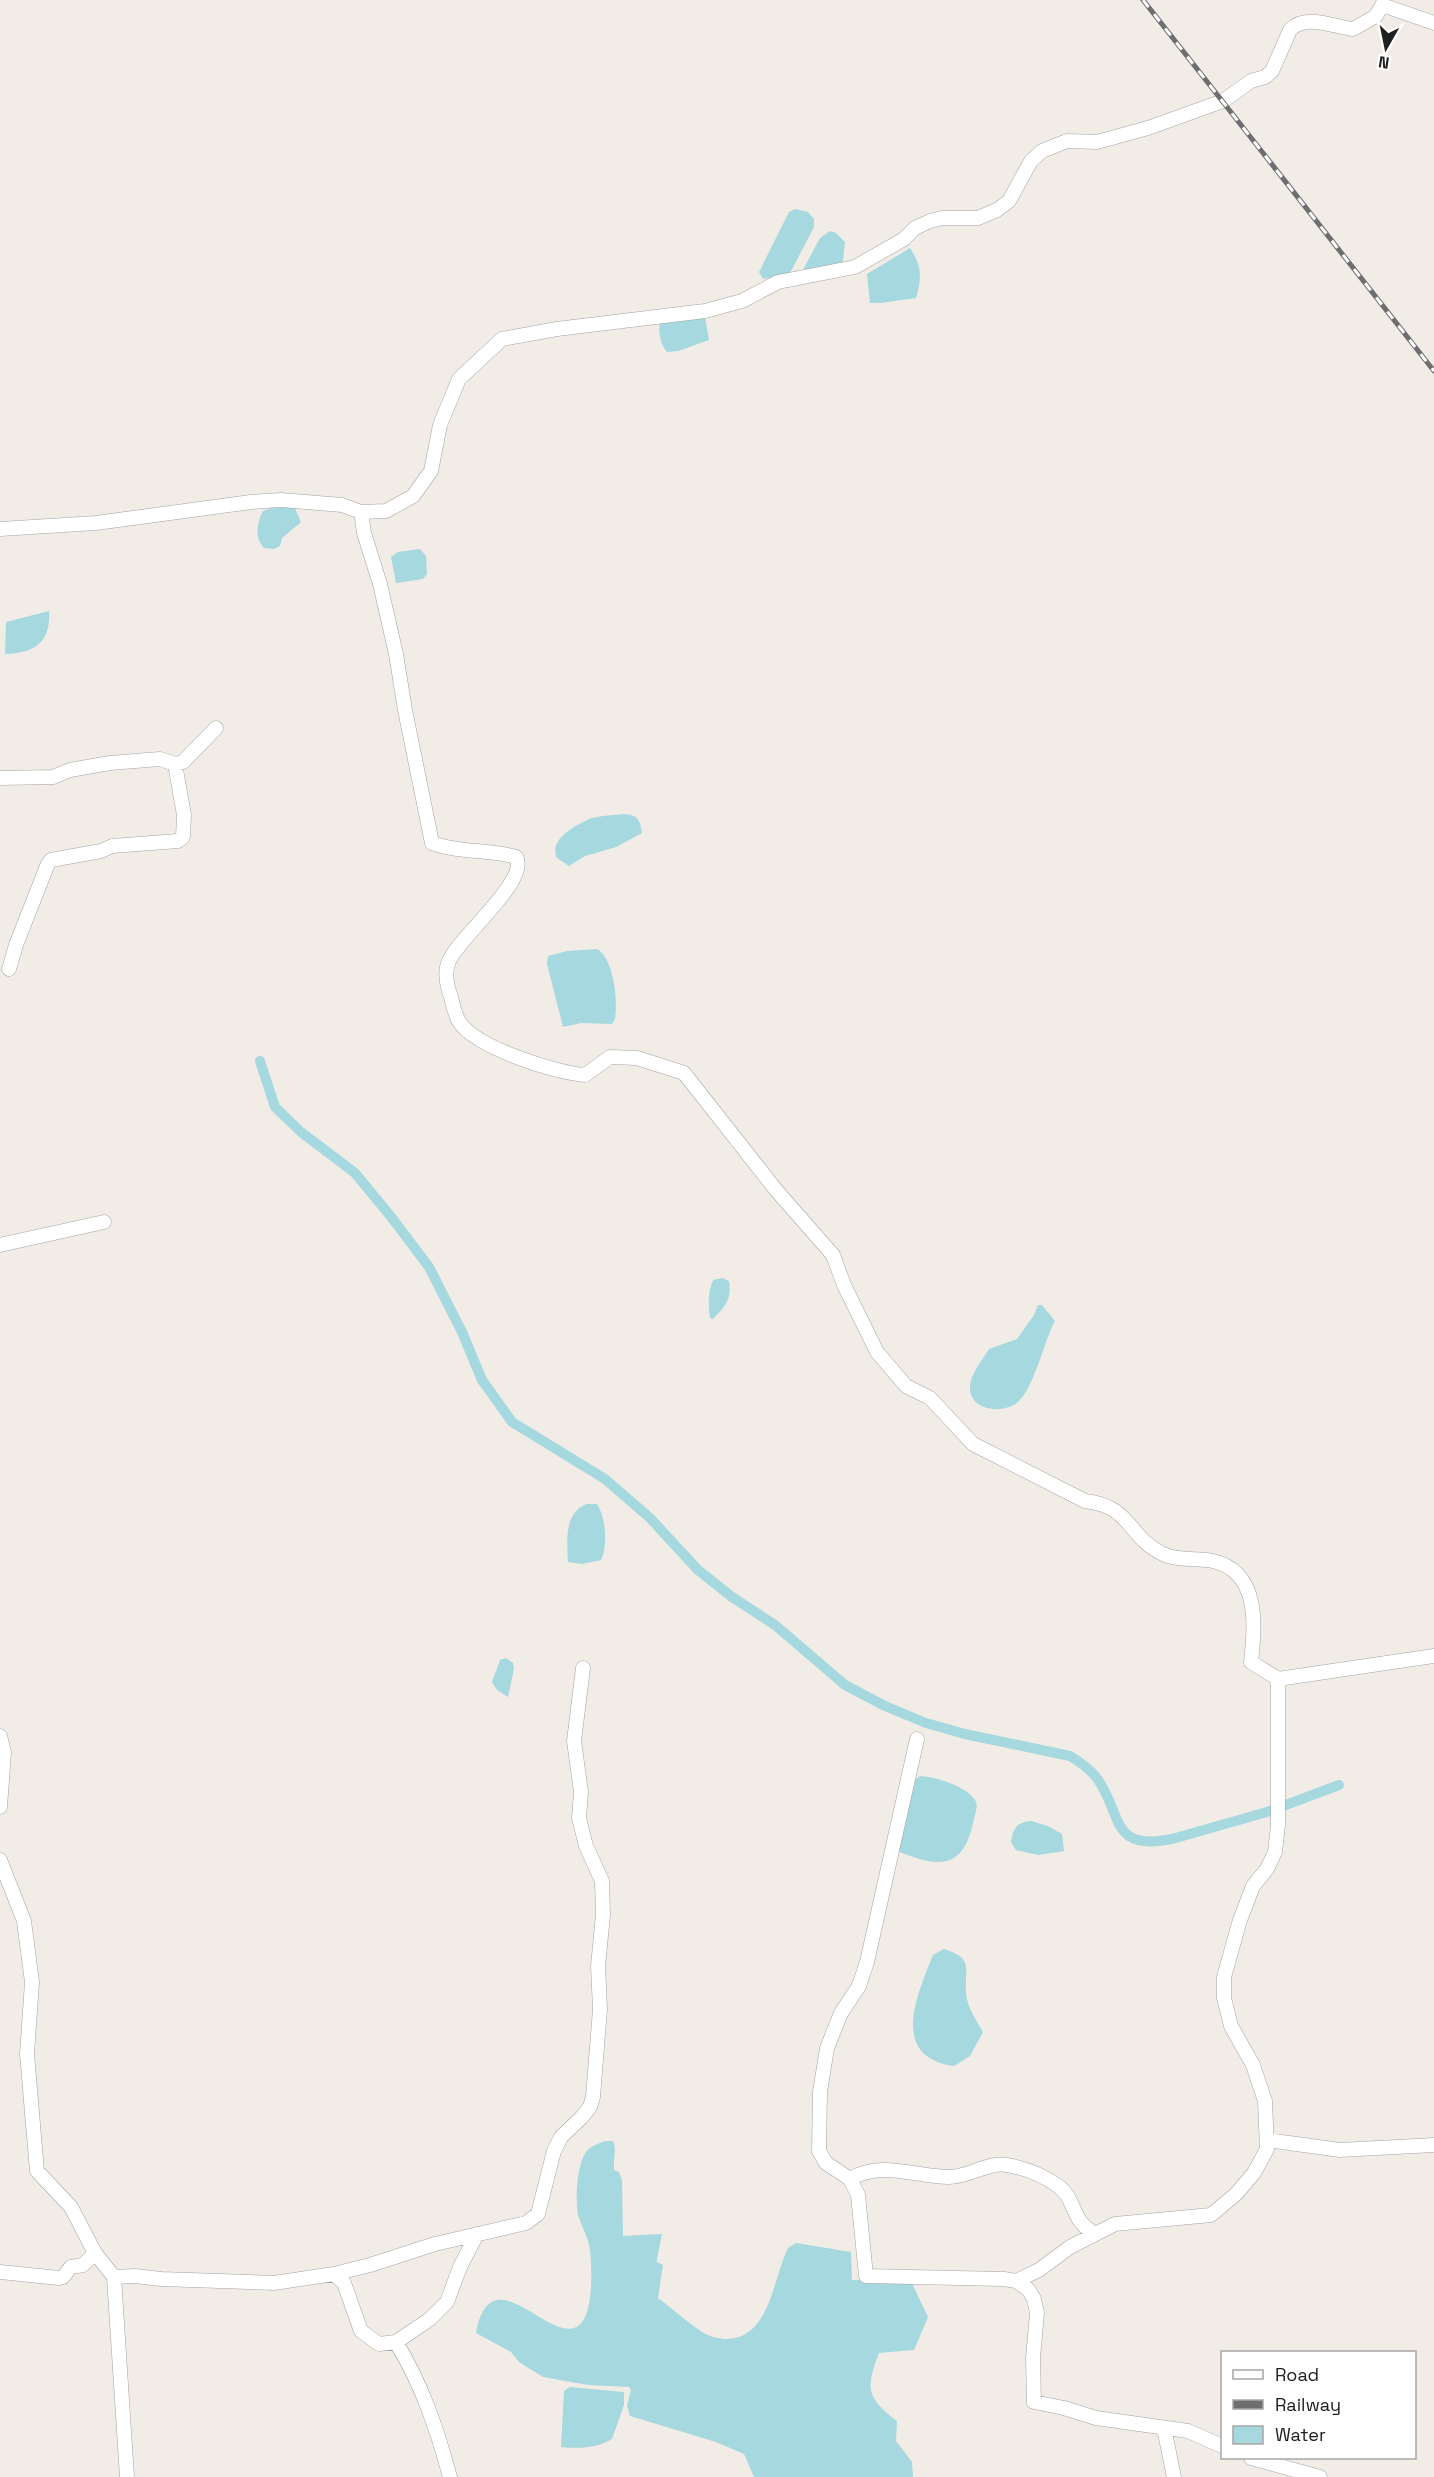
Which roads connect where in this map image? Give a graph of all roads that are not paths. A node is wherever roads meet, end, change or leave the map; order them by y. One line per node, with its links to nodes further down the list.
1 (1434, 23): 2 (street)
2 (361, 512): 3 (street); 12 (street)
3 (0, 529)
4 (216, 728): 5 (street)
5 (176, 764): 6 (street); 7 (street)
6 (0, 778)
7 (9, 969)
8 (104, 1222): 9 (street)
9 (0, 1245)
10 (1434, 1656): 12 (street)
11 (583, 1668): 20 (street)
12 (1278, 1679): 17 (street)
13 (0, 1736): 15 (street)
14 (917, 1738): 19 (street)
15 (0, 1807)
16 (0, 1860): 22 (street)
17 (1267, 2140): 18 (street); 21 (street)
18 (1434, 2145)
19 (850, 2179): 21 (street); 26 (street)
20 (477, 2234): 24 (street); 27 (street)
21 (1093, 2234): 26 (street)
22 (95, 2253): 23 (street); 25 (street)
23 (0, 2272)
24 (334, 2274): 25 (street); 27 (street)
25 (114, 2277): 31 (street)
26 (1016, 2281): 28 (street)
27 (396, 2342): 32 (street)
28 (1164, 2428): 29 (street); 33 (street)
29 (1221, 2446)
30 (1258, 2459): 34 (street)
31 (127, 2477)
32 (450, 2477)
33 (1174, 2477)
34 (1320, 2477)

